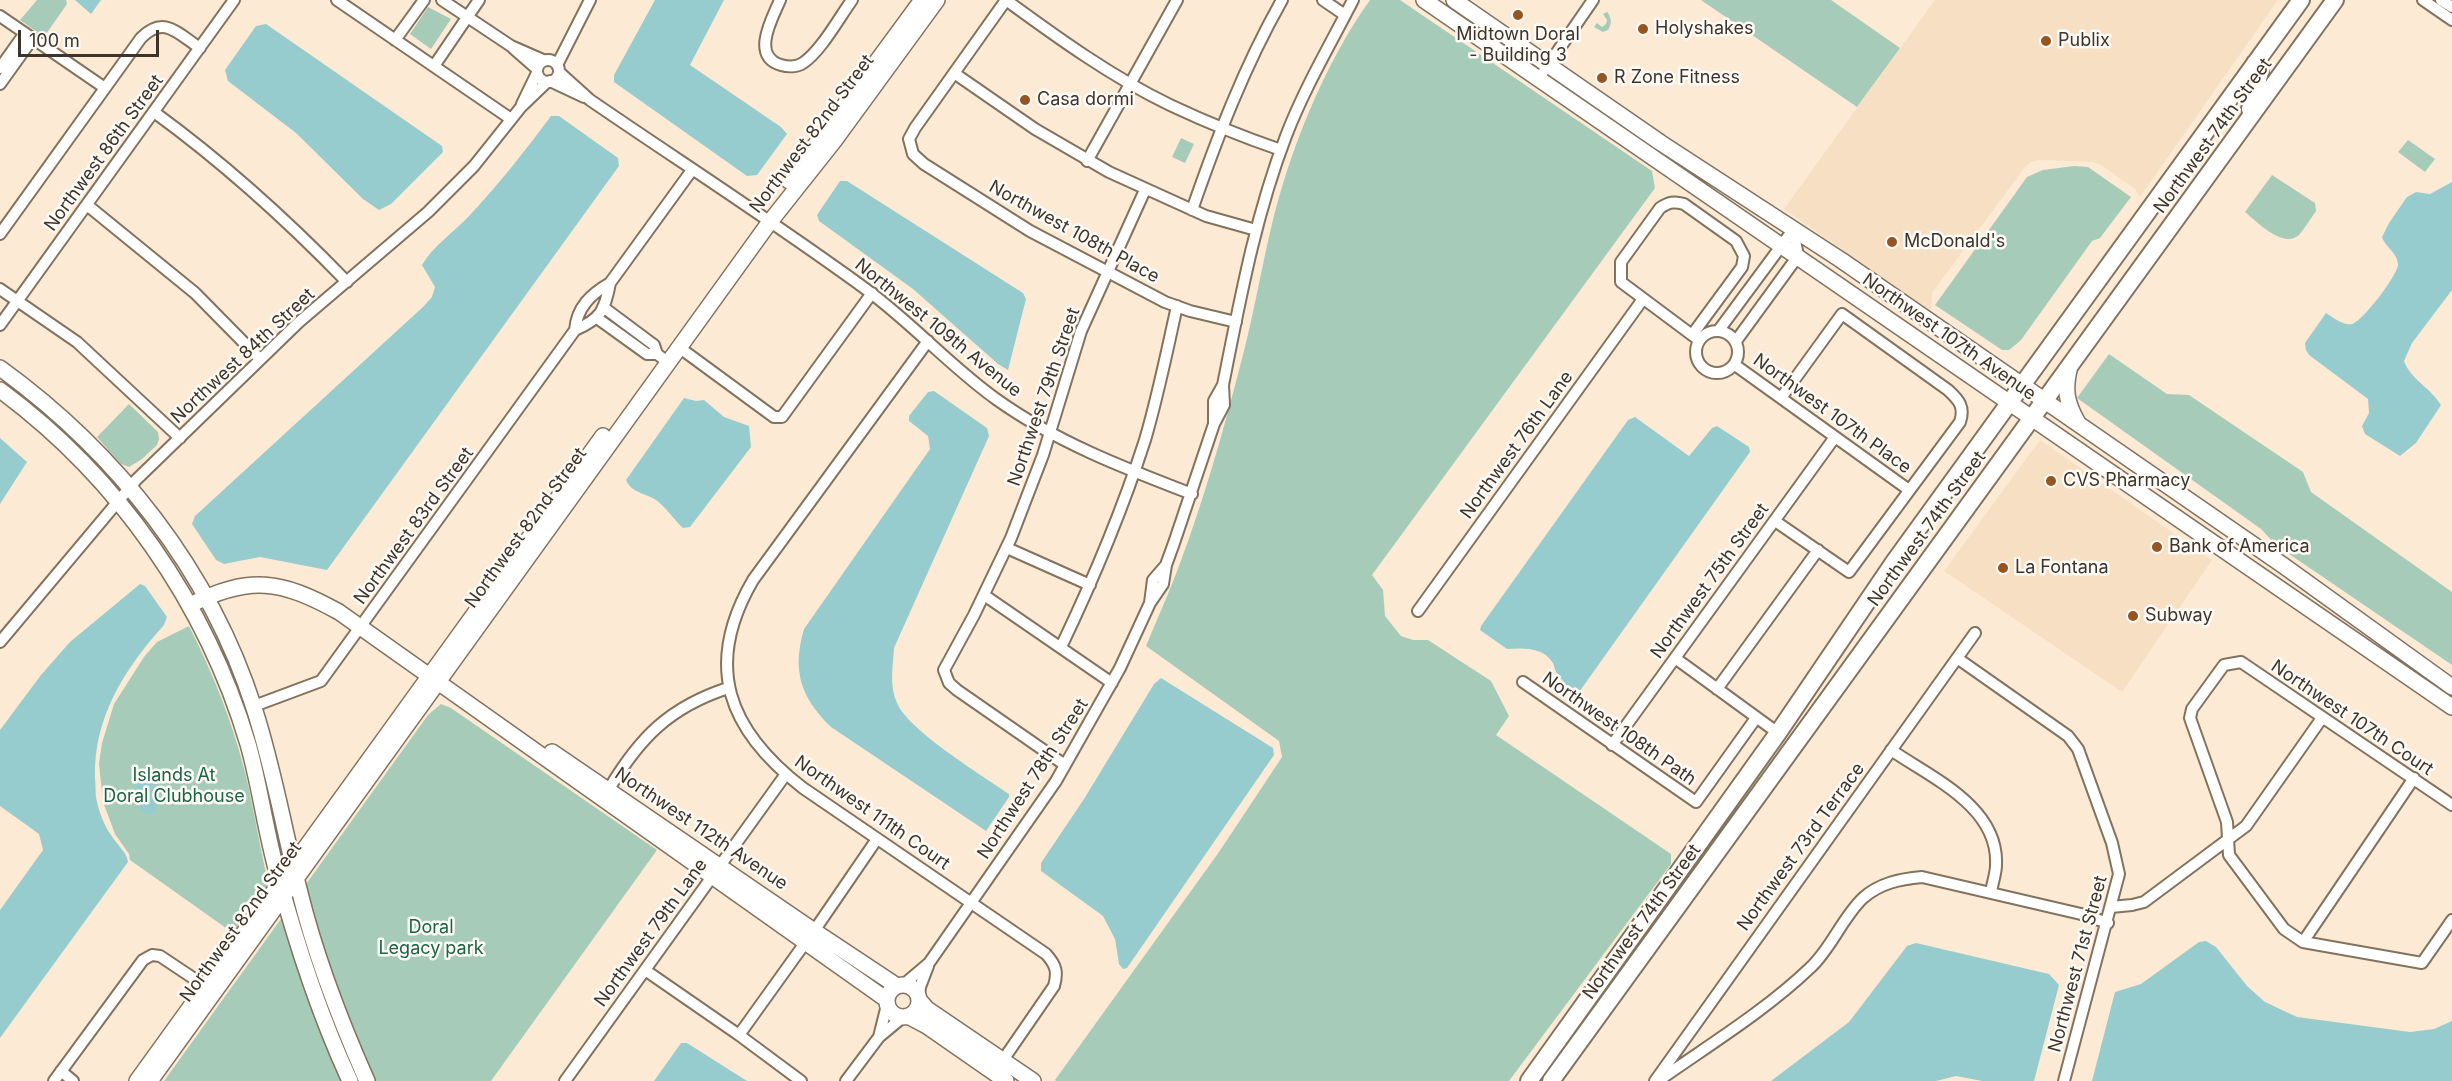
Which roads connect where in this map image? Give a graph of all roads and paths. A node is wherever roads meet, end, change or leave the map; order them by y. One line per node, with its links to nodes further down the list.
1 (234, 0): 30 (street, Northwest 86th Street)
2 (337, 0): 29 (street)
3 (424, 0): 29 (street)
4 (441, 0): 26 (street, Northwest 109th Avenue)
5 (479, 0): 26 (street)
6 (590, 0): 34 (street, Northwest 84th Street)
7 (780, 0): 8 (street)
8 (850, 0)
9 (922, 0): 54 (street, Northwest 82nd Street)
10 (937, 0): 54 (street, Northwest 82nd Street)
11 (1006, 0): 36 (street); 39 (street)
12 (1282, 0): 47 (street)
13 (1323, 0): 24 (street)
14 (1353, 0): 24 (street, Northwest 78th Street)
15 (1424, 0): 37 (street, Northwest 107th Avenue)
16 (1454, 0): 32 (street, Northwest 107th Avenue)
17 (1593, 0): 32 (street)
18 (2301, 0): 31 (main road, Northwest 74th Street)
19 (2335, 0): 46 (main road, Northwest 74th Street)
20 (2423, 0): 27 (street)
21 (2441, 0): 23 (street)
22 (1173, 1): 39 (street)
23 (2452, 7)
24 (1345, 15): 48 (street, Northwest 78th Street)
25 (0, 16): 28 (street)
26 (467, 18): 33 (street); 34 (street, Northwest 109th Avenue)
27 (2452, 20)
28 (29, 36): 35 (street); 40 (street); 41 (street)
29 (395, 40): 33 (street)
30 (200, 48): 41 (street); 44 (street, Northwest 86th Street)
31 (2255, 63): 46 (main road); 85 (main road, Northwest 74th Street)
32 (1548, 65): 37 (street); 56 (street, Northwest 107th Avenue)
33 (434, 66): 45 (street)
34 (547, 66): 38 (street, Northwest 109th Avenue); 38 (street, Northwest 84th Street); 42 (street, Northwest 109th Avenue); 43 (street, Northwest 84th Street)
35 (0, 68)
36 (954, 73): 49 (street); 60 (street, Northwest 108th Place)
37 (1539, 79): 58 (street, Northwest 107th Avenue)
38 (548, 82): 42 (street, Northwest 109th Avenue); 43 (street, Northwest 84th Street)
39 (1129, 83): 47 (street); 49 (street)
40 (0, 84)
41 (105, 88): 57 (street)
42 (590, 100): 50 (street, Northwest 109th Avenue)
43 (521, 107): 45 (street, Northwest 84th Street)
44 (154, 112): 52 (street, Northwest 86th Street); 61 (street)
45 (512, 119): 61 (street, Northwest 84th Street)
46 (2247, 121): 83 (main road, Northwest 74th Street)
47 (1221, 127): 48 (street); 53 (street)
48 (1281, 150): 55 (street, Northwest 78th Street)
49 (1087, 161): 51 (street)
50 (692, 170): 54 (street, Northwest 109th Avenue); 62 (street, Northwest 83rd Street)
51 (1145, 190): 53 (street); 60 (street, Northwest 79th Street)
52 (87, 205): 66 (street, Northwest 86th Street); 81 (street)
53 (1192, 210): 55 (street)
54 (765, 220): 64 (street, Northwest 109th Avenue); 79 (street, Northwest 82nd Street); 80 (street, Northwest 82nd Street)
55 (1256, 230): 72 (street, Northwest 78th Street)
56 (1794, 230): 58 (street); 59 (street); 85 (street, Northwest 107th Avenue)
57 (0, 234)
58 (1782, 245): 59 (street, Northwest 107th Avenue); 68 (street)
59 (1798, 256): 70 (street); 88 (street, Northwest 107th Avenue)
60 (1109, 273): 67 (street, Northwest 108th Place); 92 (street, Northwest 79th Street)
61 (347, 282): 81 (street, Northwest 84th Street)
62 (610, 283): 69 (street, Northwest 83rd Street); 74 (street, Northwest 83rd Street)
63 (0, 289): 66 (street)
64 (872, 294): 77 (street, Northwest 109th Avenue); 79 (street)
65 (1643, 299): 76 (street); 76 (street); 107 (street, Northwest 76th Lane)
66 (18, 301): 73 (street, Northwest 86th Street); 94 (street)
67 (1177, 306): 72 (street, Northwest 108th Place); 95 (street)
68 (1739, 306): 70 (street); 75 (street)
69 (603, 307): 71 (street, Northwest 83rd Street); 80 (street)
70 (1754, 317): 78 (street)
71 (597, 318): 74 (street, Northwest 83rd Street); 80 (street)
72 (1236, 322): 98 (street, Northwest 78th Street)
73 (0, 325)
74 (575, 330): 108 (street, Northwest 83rd Street)
75 (1719, 330): 76 (street); 78 (street)
76 (1696, 338): 82 (street)
77 (928, 341): 92 (street, Northwest 109th Avenue); 119 (street, Northwest 111th Court)
78 (1736, 341): 82 (street)
79 (680, 348): 80 (street, Northwest 82nd Street)
80 (662, 358): 115 (street, Northwest 82nd Street)
81 (261, 359): 94 (street, Northwest 84th Street)
82 (1735, 364): 87 (street, Northwest 107th Place)
83 (2070, 366): 89 (main road, Northwest 74th Street); 91 (street)
84 (0, 368): 96 (street)
85 (2021, 386): 88 (main road, Northwest 74th Street); 89 (street, Northwest 107th Avenue)
86 (0, 390): 99 (street)
87 (1780, 398): 93 (street, Northwest 107th Place); 97 (street)
88 (2009, 402): 90 (street, Northwest 107th Avenue); 111 (main road, Northwest 74th Street)
89 (2044, 402): 90 (main road, Northwest 74th Street); 91 (street, Northwest 107th Avenue)
90 (2032, 418): 122 (street, Northwest 107th Avenue); 124 (main road, Northwest 74th Street)
91 (2081, 428): 118 (street, Northwest 107th Avenue)
92 (1050, 432): 95 (street, Northwest 109th Avenue); 101 (street, Northwest 79th Street)
93 (1835, 437): 97 (street, Northwest 107th Place); 100 (street, Northwest 75th Street)
94 (180, 438): 96 (street, Northwest 84th Street)
95 (1134, 472): 98 (street, Northwest 109th Avenue); 103 (street)
96 (131, 486): 99 (street, Northwest 84th Street); 105 (street)
97 (1909, 490): 102 (street)
98 (1192, 494): 116 (street, Northwest 78th Street)
99 (118, 501): 106 (street); 110 (street, Northwest 84th Street)
100 (1774, 520): 102 (street); 113 (street, Northwest 75th Street)
101 (1007, 549): 103 (street); 104 (street, Northwest 79th Street)
102 (1818, 550): 120 (street)
103 (1090, 585): 112 (street)
104 (984, 595): 112 (street); 130 (street, Northwest 79th Street)
105 (205, 598): 106 (street, Northwest 112th Avenue); 108 (street, Northwest 112th Avenue); 121 (street)
106 (190, 605): 143 (street)
107 (1418, 611)
108 (362, 627): 115 (street, Northwest 112th Avenue); 121 (street, Northwest 83rd Street)
109 (1975, 633): 114 (street, Northwest 73rd Terrace)
110 (0, 642)
111 (1839, 644): 124 (main road); 127 (main road, Northwest 74th Street)
112 (1061, 647): 116 (street)
113 (1675, 658): 120 (street); 128 (street, Northwest 75th Street)
114 (1957, 658): 129 (street, Northwest 73rd Terrace); 146 (street, Northwest 71st Street)
115 (434, 678): 123 (street, Northwest 112th Avenue); 133 (street, Northwest 82nd Street)
116 (1112, 682): 130 (street, Northwest 78th Street)
117 (1523, 682): 128 (street, Northwest 108th Path)
118 (2452, 687)
119 (729, 688): 131 (street, Northwest 111th Court); 134 (street)
120 (1717, 689): 125 (street)
121 (254, 706): 137 (street)
122 (2452, 707)
123 (480, 710): 134 (street, Northwest 112th Avenue); 135 (street, Northwest 112th Avenue)
124 (1819, 710): 175 (main road, Northwest 74th Street)
125 (1756, 718): 127 (street); 128 (street, Northwest 108th Path)
126 (2322, 718): 132 (street, Northwest 107th Court); 140 (street); 140 (street, Northwest 107th Court)
127 (1778, 733): 174 (main road, Northwest 74th Street)
128 (1612, 745)
129 (1891, 750): 144 (street); 176 (street, Northwest 73rd Terrace)
130 (1065, 765): 145 (street, Northwest 78th Street)
131 (786, 774): 139 (street, Northwest 111th Court); 141 (street, Northwest 79th Lane)
132 (2414, 778): 136 (street, Northwest 107th Court); 152 (street)
133 (359, 784): 138 (street, Northwest 82nd Street); 142 (street, Northwest 82nd Street)
134 (609, 789): 135 (street); 141 (street, Northwest 112th Avenue)
135 (612, 805): 141 (street, Northwest 112th Avenue)
136 (2452, 806)
137 (284, 827): 138 (street); 142 (street)
138 (316, 832): 142 (street, Northwest 82nd Street)
139 (877, 839): 145 (street, Northwest 111th Court); 151 (street)
140 (2228, 839): 146 (street); 152 (street)
141 (716, 871): 151 (street, Northwest 112th Avenue); 154 (street, Northwest 79th Lane)
142 (295, 872): 143 (street, Northwest 82nd Street); 169 (street)
143 (282, 889): 149 (street, Northwest 82nd Street); 150 (street); 156 (street, Northwest 82nd Street)
144 (1991, 893): 148 (street); 176 (street)
145 (972, 903): 153 (street, Northwest 78th Street); 163 (street, Northwest 111th Court)
146 (2111, 907): 148 (street, Northwest 71st Street)
147 (2452, 920): 152 (street)
148 (2108, 923): 177 (street, Northwest 71st Street)
149 (257, 933): 150 (street); 167 (street, Northwest 82nd Street)
150 (295, 934): 168 (street)
151 (809, 937): 155 (street, Northwest 112th Avenue); 158 (street, Northwest 112th Avenue); 160 (street)
152 (2303, 942)
153 (929, 963): 155 (street, Northwest 78th Street); 157 (street, Northwest 78th Street)
154 (645, 970): 160 (street); 170 (street, Northwest 79th Lane)
155 (900, 985): 157 (street); 158 (street)
156 (205, 986): 162 (street); 166 (street, Northwest 82nd Street)
157 (919, 999): 159 (street); 163 (street)
158 (887, 1003): 159 (street); 161 (street)
159 (906, 1017): 161 (street); 163 (street)
160 (739, 1035): 171 (street)
161 (879, 1036): 172 (street)
162 (61, 1071): 164 (street); 165 (street)
163 (999, 1074): 173 (street)
164 (54, 1081)
165 (73, 1081)
166 (137, 1081)
167 (150, 1081)
168 (350, 1081)
169 (367, 1081)
170 (565, 1081)
171 (801, 1081)
172 (846, 1081)
173 (1033, 1081)
174 (1529, 1081)
175 (1551, 1081)
176 (1657, 1081)
177 (2064, 1081)

